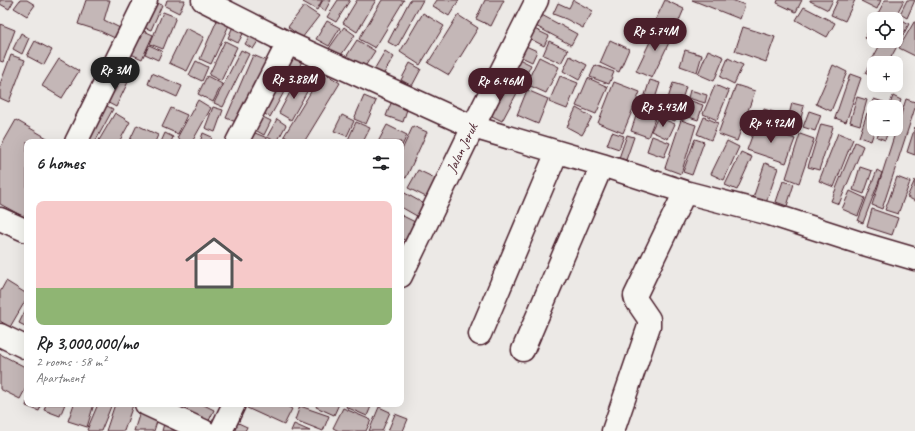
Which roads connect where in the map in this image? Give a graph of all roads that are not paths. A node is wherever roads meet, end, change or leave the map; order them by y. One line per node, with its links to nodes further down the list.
1 (146, 0): 6 (street)
2 (203, 0): 4 (street)
3 (537, 0): 5 (street, Jalan Jeruk)
4 (288, 43): 5 (street); 7 (street)
5 (473, 127): 8 (street); 14 (street, Jalan Jeruk)
6 (77, 139)
7 (239, 139)
8 (557, 152): 9 (street); 15 (street)
9 (602, 165): 10 (street); 18 (street)
10 (685, 192): 13 (street); 23 (street)
11 (0, 220): 12 (street)
12 (24, 230)
13 (915, 259)
14 (404, 270)
15 (480, 334)
16 (0, 335): 17 (street)
17 (24, 347)
18 (523, 350)
19 (152, 407): 21 (street)
20 (233, 407): 22 (street)
21 (204, 431)
22 (221, 431)
23 (613, 431)

